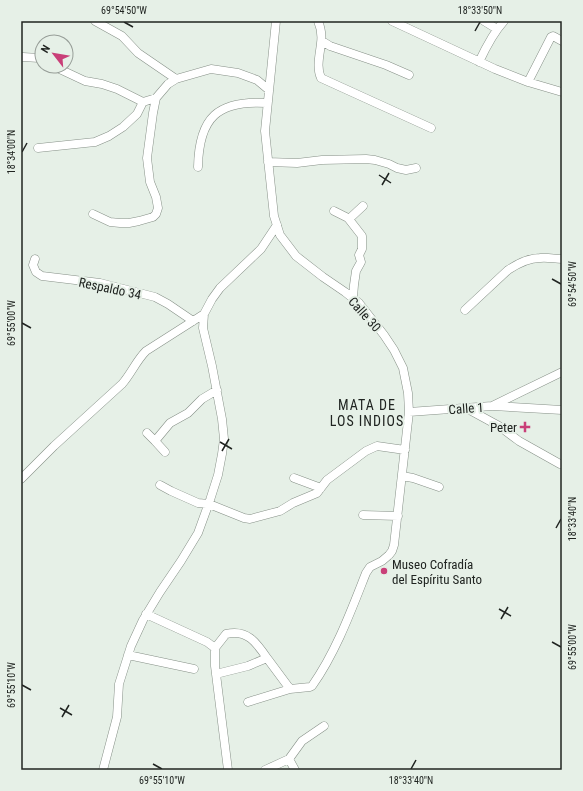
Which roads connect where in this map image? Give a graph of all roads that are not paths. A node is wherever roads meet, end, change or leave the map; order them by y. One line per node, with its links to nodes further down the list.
1 (95, 21): 15 (street)
2 (276, 21): 17 (street, Calle 30)
3 (318, 21): 8 (street)
4 (392, 21): 12 (street)
5 (484, 21): 7 (street)
6 (504, 21): 7 (street)
7 (497, 29): 12 (street)
8 (322, 41): 14 (street); 22 (street)
9 (562, 41): 16 (street)
10 (23, 57): 11 (street)
11 (34, 58)
12 (479, 62): 16 (street)
13 (68, 74): 20 (street)
14 (408, 75)
15 (176, 79): 17 (street); 19 (street)
16 (528, 82): 18 (street)
17 (269, 90): 21 (street, Calle 30)
18 (562, 92)
19 (156, 98): 20 (street); 29 (street)
20 (143, 102): 23 (street)
21 (267, 103): 24 (street, Calle 30); 25 (street)
22 (431, 128)
23 (38, 148)
24 (268, 162): 26 (street); 31 (street, Calle 30)
25 (198, 167)
26 (416, 168)
27 (363, 206): 30 (street)
28 (334, 211): 30 (street)
29 (93, 214)
30 (349, 219): 34 (street)
31 (277, 225): 34 (street, Calle 30); 36 (street)
32 (35, 259): 37 (street, Respaldo 34)
33 (562, 259): 35 (street)
34 (353, 298): 43 (street, Calle 30)
35 (465, 310)
36 (204, 314): 37 (street); 39 (street)
37 (193, 321): 51 (street)
38 (562, 372): 40 (street, Calle 1)
39 (217, 390): 45 (street); 55 (street)
40 (492, 406): 41 (street, Calle 1); 42 (street)
41 (466, 408): 43 (street, Calle 1); 48 (street)
42 (562, 410)
43 (409, 412): 46 (street, Calle 30)
44 (147, 433): 45 (street)
45 (155, 441): 47 (street)
46 (406, 450): 49 (street, Calle 30); 54 (street)
47 (165, 452)
48 (560, 464)
49 (402, 476): 53 (street); 57 (street, Calle 30)
50 (294, 478): 54 (street)
51 (21, 479)
52 (160, 485): 55 (street)
53 (439, 487)
54 (321, 488): 55 (street)
55 (209, 504): 58 (street)
56 (363, 514): 57 (street)
57 (398, 516): 64 (street, Calle 30)
58 (146, 614): 59 (street); 60 (street)
59 (215, 648): 61 (street); 63 (street)
60 (128, 655): 62 (street); 68 (street)
61 (267, 658): 63 (street); 64 (street)
62 (194, 669)
63 (216, 674): 69 (street)
64 (290, 690): 65 (street)
65 (248, 702)
66 (324, 726): 67 (street)
67 (288, 759): 70 (street); 71 (street)
68 (103, 770)
69 (228, 770)
70 (265, 770)
71 (295, 770)

